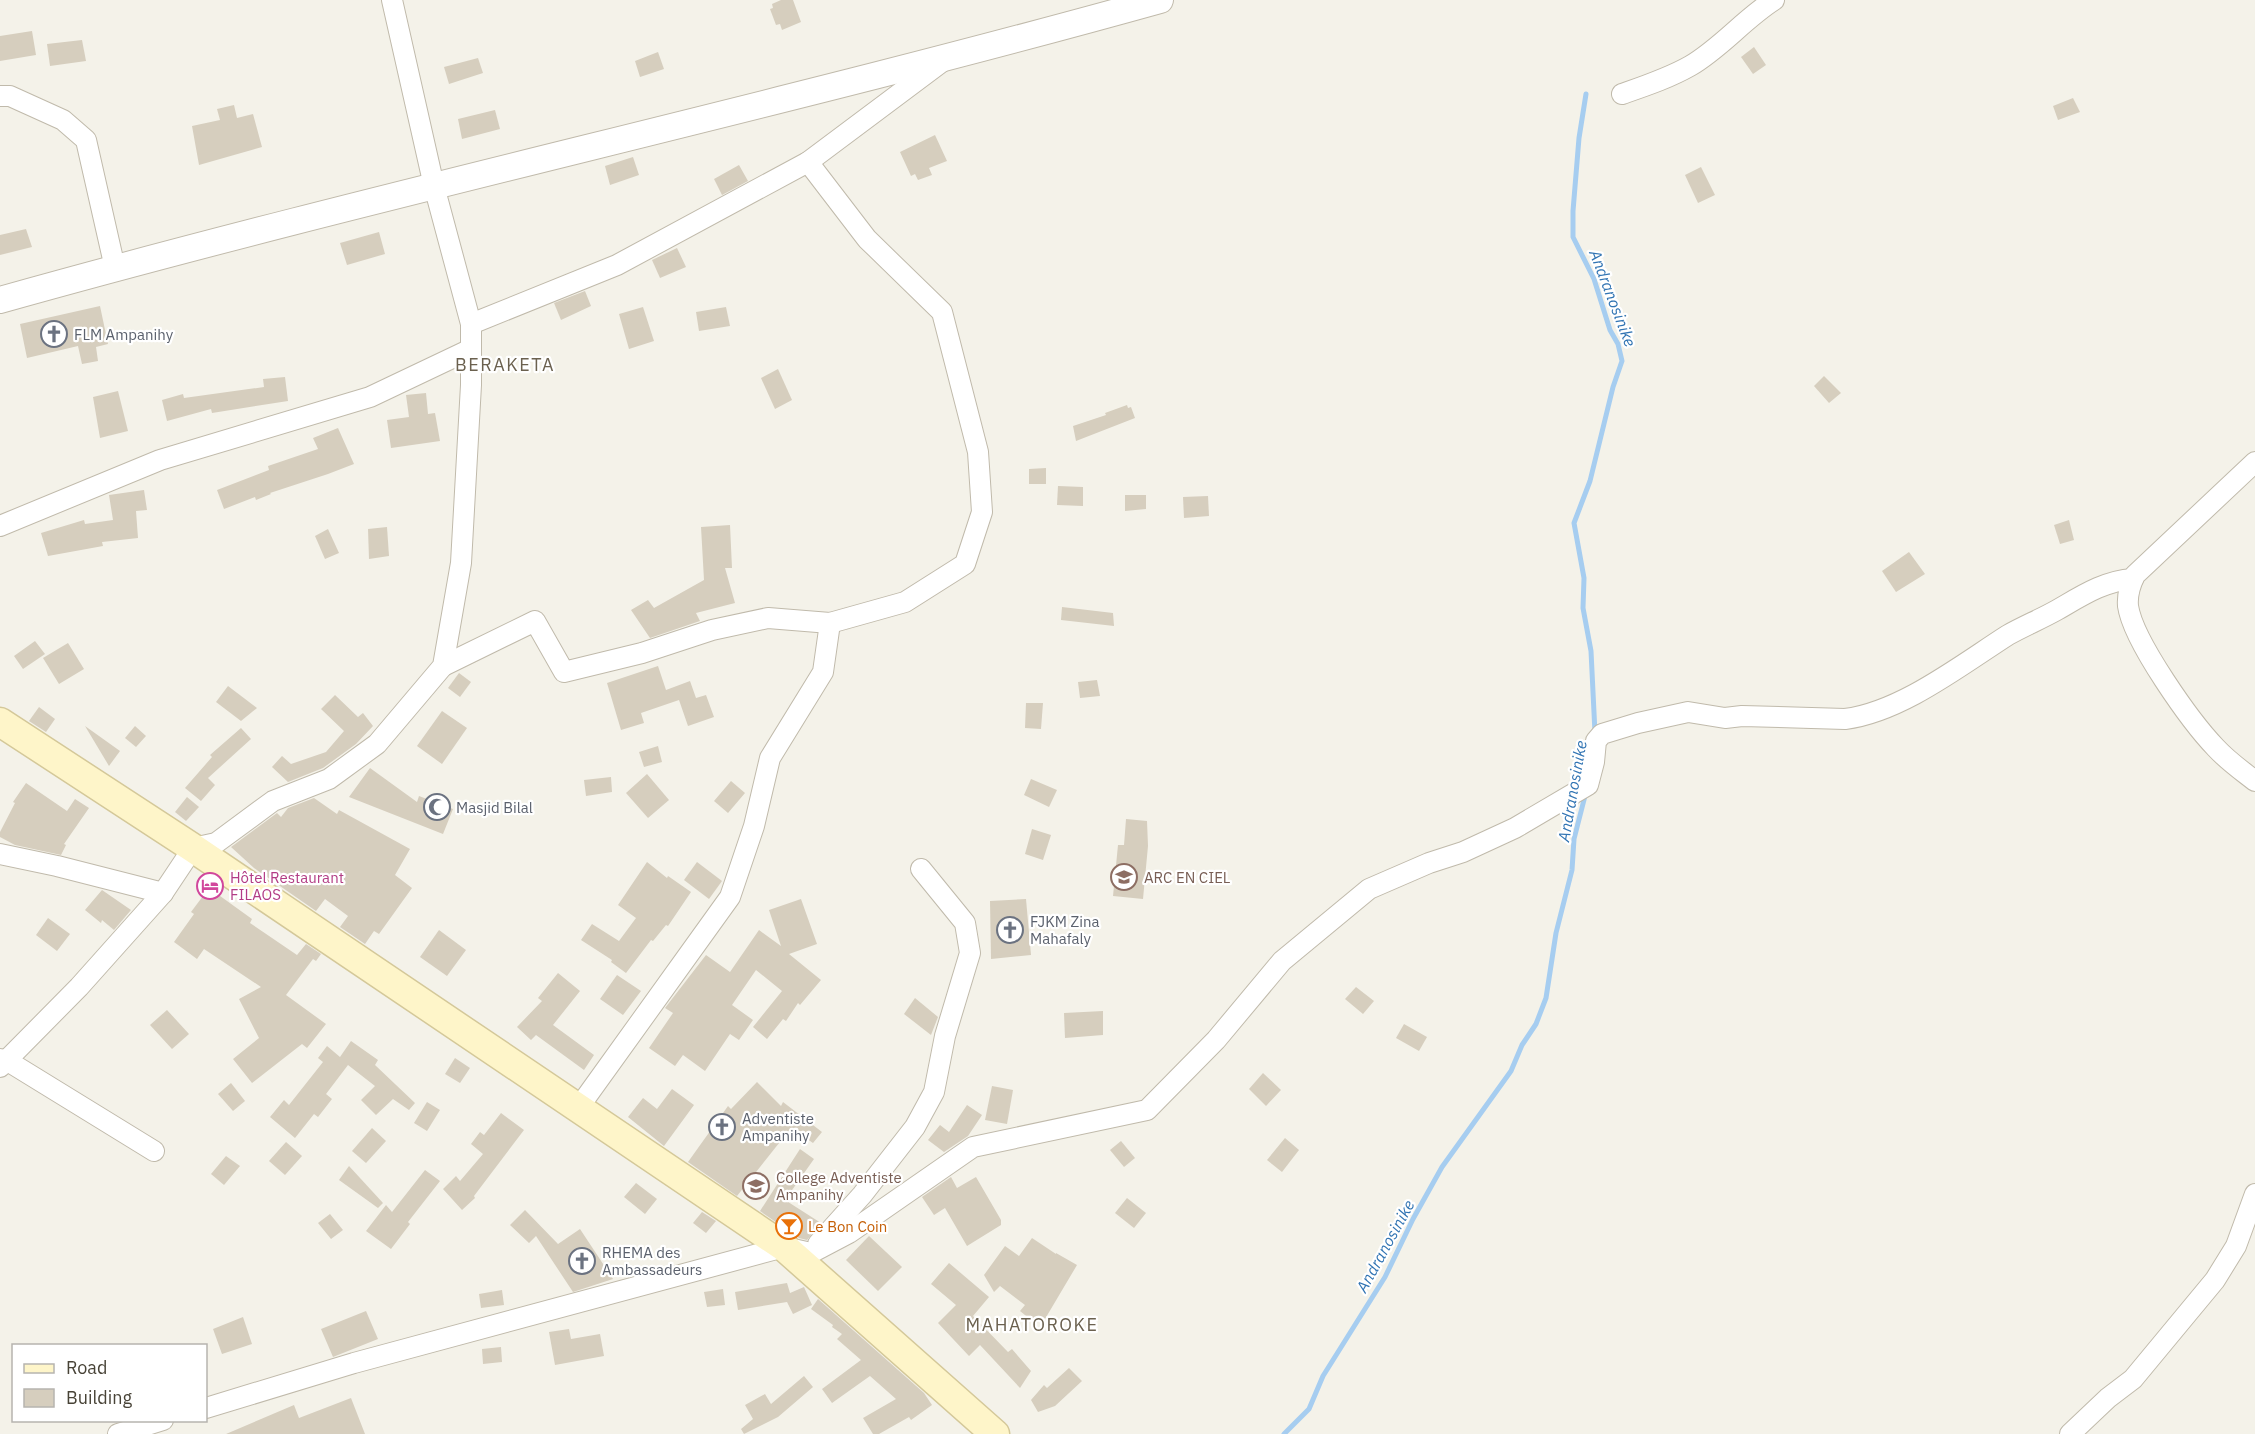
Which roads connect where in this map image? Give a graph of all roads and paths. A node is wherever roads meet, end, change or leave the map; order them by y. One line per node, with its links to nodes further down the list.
1 (392, 0): 8 (street)
2 (1160, 0): 4 (street)
3 (1774, 0): 5 (street)
4 (948, 57): 7 (street); 8 (street)
5 (1622, 94)
6 (0, 96): 9 (street)
7 (808, 162): 11 (street); 16 (street)
8 (434, 186): 9 (street); 11 (street)
9 (115, 268): 10 (street)
10 (0, 300)
11 (471, 324): 12 (street)
12 (471, 349): 14 (street); 17 (street)
13 (2255, 462): 15 (street)
14 (0, 526)
15 (2133, 579): 19 (street); 29 (street)
16 (830, 623): 17 (street); 25 (street)
17 (443, 666): 20 (street)
18 (0, 722): 20 (main road)
19 (2255, 781)
20 (193, 848): 23 (street); 25 (main road)
21 (0, 854): 23 (street)
22 (921, 869): 29 (street)
23 (163, 893): 24 (street)
24 (2, 1062): 26 (street)
25 (579, 1107): 28 (main road)
26 (154, 1151)
27 (2255, 1194): 34 (street)
28 (784, 1247): 29 (street); 30 (street); 33 (main road)
29 (811, 1253)
30 (207, 1408)
31 (157, 1422): 32 (street)
32 (118, 1434)
33 (995, 1434)
34 (2070, 1434)

